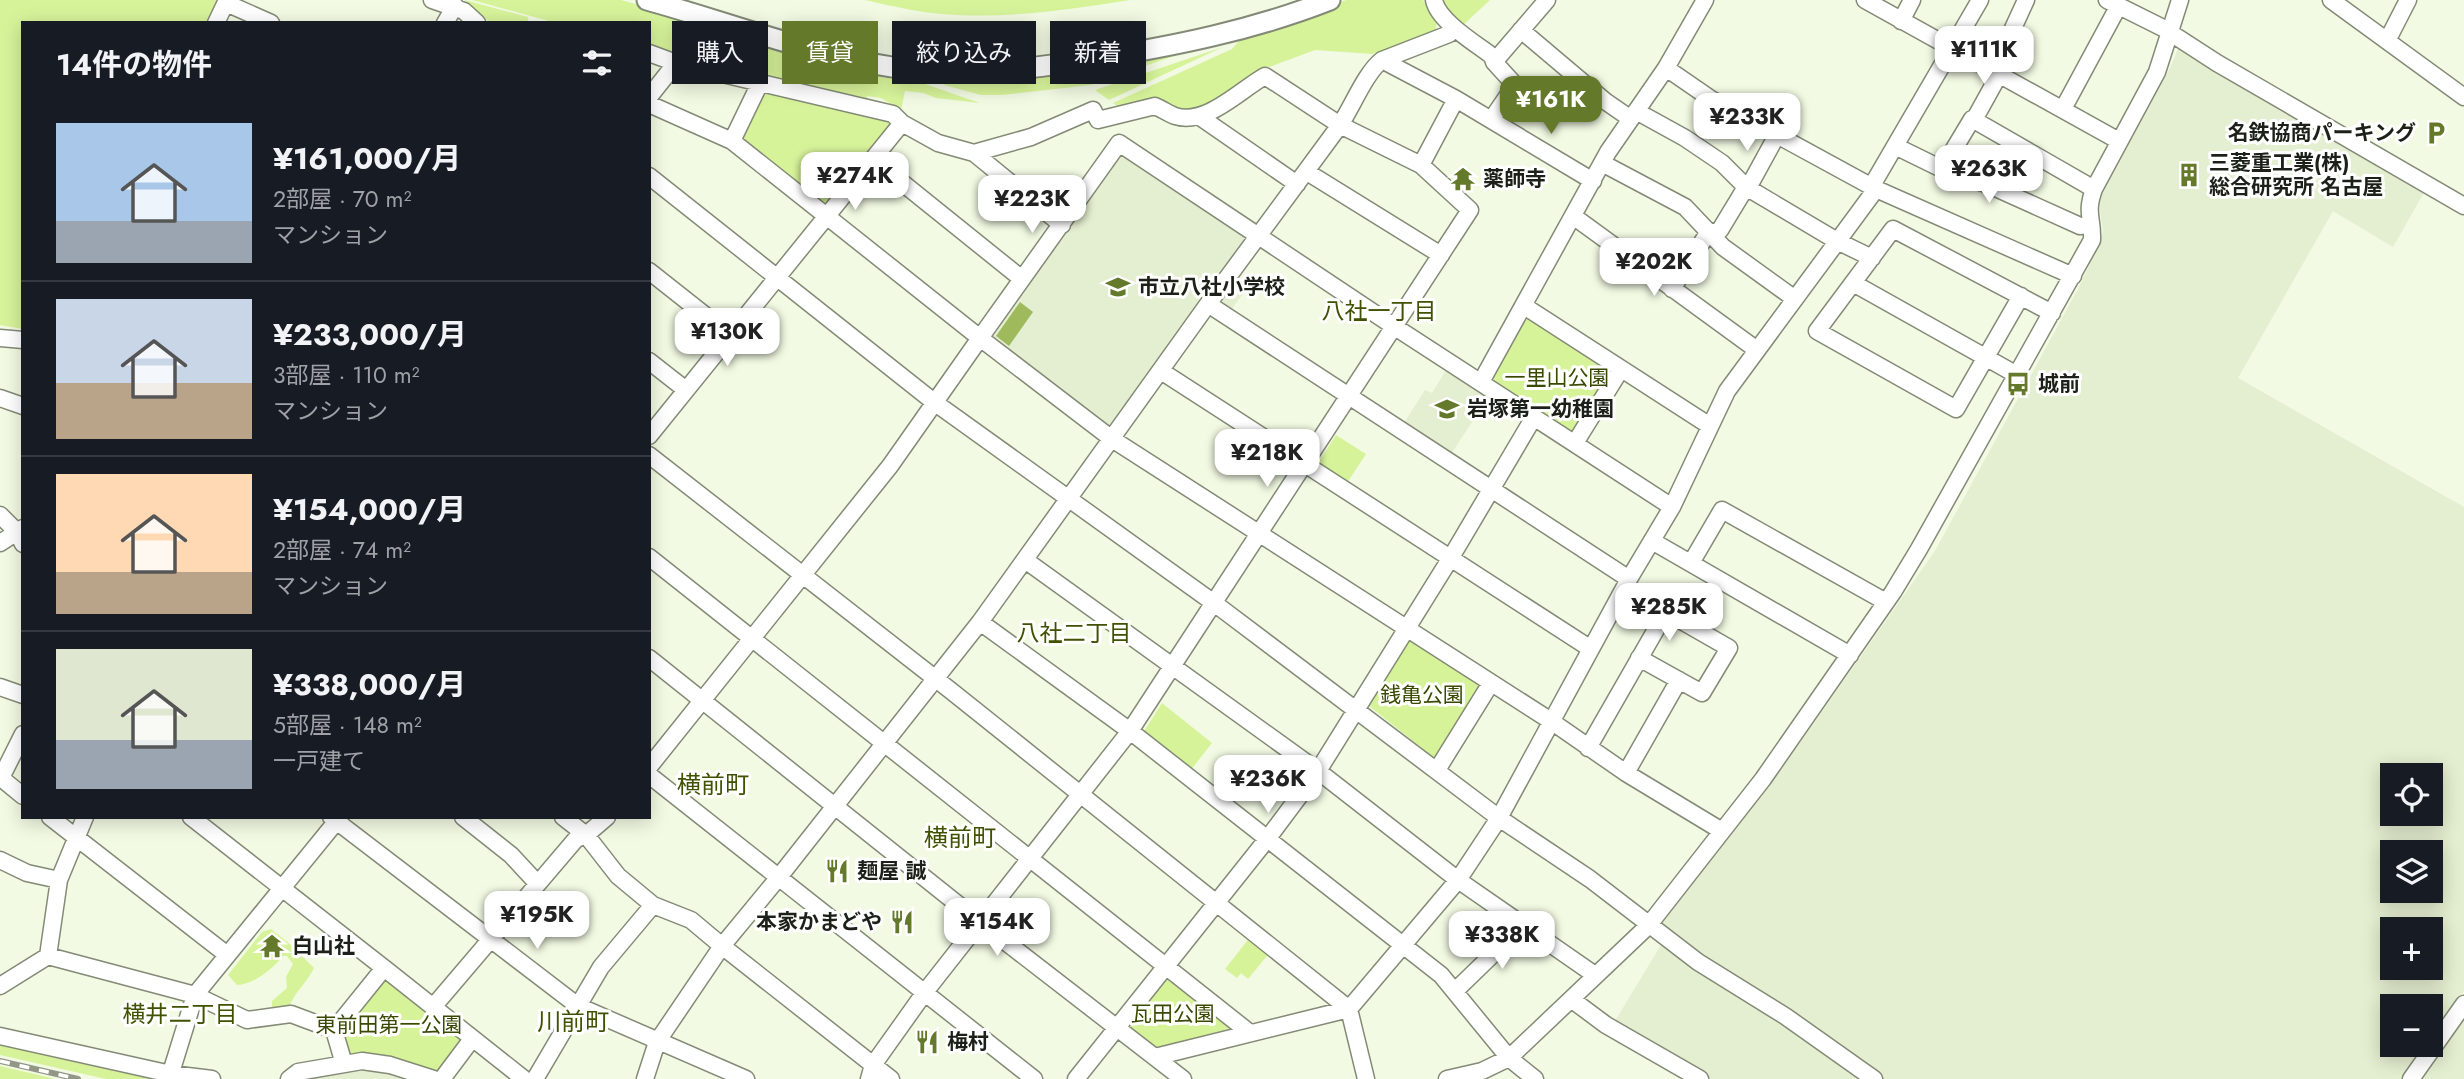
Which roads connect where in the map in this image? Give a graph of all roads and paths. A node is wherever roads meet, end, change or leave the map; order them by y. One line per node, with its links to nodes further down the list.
1 (432, 0): 16 (street)
2 (647, 0): 3 (main road)
3 (1330, 0)
4 (1434, 0): 22 (street)
5 (1547, 0): 23 (street)
6 (1705, 0): 32 (street)
7 (1865, 0): 21 (street)
8 (1912, 0): 21 (street)
9 (1980, 0): 26 (street)
10 (2026, 0): 33 (street)
11 (2180, 0): 24 (street)
12 (2331, 0): 25 (street)
13 (2408, 0): 25 (street)
14 (227, 1): 17 (street); 18 (street)
15 (2113, 4): 24 (street); 40 (street)
16 (455, 6): 19 (street); 20 (street)
17 (217, 21)
18 (267, 21)
19 (446, 21)
20 (475, 21)
21 (1901, 21): 26 (street)
22 (1452, 26): 28 (street); 30 (street)
23 (1521, 30): 30 (street); 41 (street)
24 (2170, 32): 50 (street); 64 (street)
25 (2387, 41): 37 (street)
26 (1953, 48): 33 (street); 52 (street)
27 (651, 54): 29 (street)
28 (1382, 60): 38 (street); 47 (street)
29 (672, 62)
30 (1494, 62): 44 (street)
31 (672, 68): 36 (street)
32 (1666, 68): 41 (street); 48 (street)
33 (1997, 71): 40 (street); 45 (street)
34 (760, 84): 49 (street)
35 (764, 84): 46 (street)
36 (651, 94)
37 (2464, 97)
38 (1456, 99): 44 (street); 56 (street)
39 (651, 105): 49 (street)
40 (2063, 109): 50 (street)
41 (1634, 115): 55 (street); 61 (street)
42 (1200, 117): 43 (street); 47 (street); 59 (street)
43 (1098, 120): 51 (street); 53 (street)
44 (1490, 120): 60 (street)
45 (1974, 120): 57 (street); 63 (street)
46 (902, 123): 53 (street); 54 (street)
47 (1340, 125): 56 (street); 59 (street)
48 (1777, 135): 61 (street); 62 (street)
49 (732, 141): 66 (street)
50 (2119, 141): 63 (street)
51 (1119, 143): 67 (street); 70 (street)
52 (1895, 146): 57 (street); 62 (street)
53 (974, 153): 67 (street)
54 (874, 160): 66 (street); 77 (street)
55 (1602, 163): 60 (street); 69 (street)
56 (1421, 165): 72 (street)
57 (1942, 169): 68 (street)
58 (651, 178): 76 (street)
59 (1302, 178): 70 (street); 72 (street)
60 (1593, 181): 65 (street)
61 (1747, 188): 69 (street); 71 (street)
62 (1876, 188): 71 (street); 75 (street)
63 (2094, 188): 68 (street)
64 (2464, 206)
65 (1573, 216): 79 (street); 83 (street)
66 (826, 217): 76 (street); 88 (street)
67 (1062, 225): 77 (street)
68 (2091, 225): 75 (street)
69 (1708, 233): 79 (street); 81 (street)
70 (1258, 236): 82 (street); 85 (street)
71 (1837, 241): 73 (street); 81 (street)
72 (1441, 255): 85 (street)
73 (1872, 258): 78 (street); 80 (street)
74 (651, 273): 86 (street)
75 (2073, 276): 84 (street)
76 (778, 278): 86 (street); 100 (street)
77 (1022, 279): 88 (street)
78 (1853, 283): 91 (street); 91 (street)
79 (1672, 289): 90 (street)
80 (2021, 296): 84 (street); 91 (street)
81 (1795, 299): 90 (street)
82 (1208, 304): 94 (street); 98 (street)
83 (1524, 306): 93 (street); 96 (street)
84 (2052, 313): 95 (street)
85 (1395, 327): 96 (street); 98 (street)
86 (730, 335): 97 (street)
87 (0, 338): 89 (street)
88 (980, 338): 100 (street); 105 (street)
89 (21, 340)
90 (1757, 350): 103 (street)
91 (1986, 358): 95 (street)
92 (651, 363): 97 (street)
93 (1621, 369): 103 (street); 106 (street)
94 (1161, 371): 105 (street); 108 (street)
95 (2017, 376): 123 (street)
96 (1481, 383): 102 (street)
97 (686, 390): 104 (street)
98 (1349, 397): 108 (street); 109 (street)
99 (0, 398): 101 (street)
100 (934, 402): 110 (street); 121 (street)
101 (21, 405)
102 (1534, 417): 106 (street); 109 (street)
103 (1710, 426): 111 (street)
104 (651, 434)
105 (1111, 439): 110 (street); 113 (street)
106 (1575, 443): 111 (street)
107 (651, 457): 121 (street)
108 (1304, 465): 113 (street); 118 (street)
109 (1490, 489): 118 (street); 122 (street)
110 (1069, 498): 119 (street); 124 (street)
111 (1672, 507): 115 (street)
112 (0, 515): 114 (street)
113 (1259, 533): 124 (street); 126 (street)
114 (21, 535): 116 (street)
115 (1652, 541): 120 (street); 122 (street)
116 (0, 543)
117 (651, 559): 127 (street)
118 (1450, 559): 126 (street); 128 (street)
119 (1025, 560): 125 (street); 132 (street)
120 (1691, 563): 123 (street); 129 (street)
121 (803, 575): 127 (street); 133 (street)
122 (1629, 579): 128 (street)
123 (1886, 602): 129 (street)
124 (1214, 603): 132 (street); 139 (street)
125 (981, 622): 133 (street); 141 (street)
126 (1407, 629): 135 (street); 139 (street)
127 (752, 638): 138 (street); 143 (street)
128 (1591, 649): 140 (street)
129 (1850, 655): 161 (street)
130 (1639, 658): 134 (street); 134 (street); 144 (street)
131 (651, 660): 138 (street)
132 (1174, 665): 141 (street); 147 (street)
133 (936, 679): 143 (street); 151 (street)
134 (1679, 680): 148 (street)
135 (1491, 683): 140 (street); 146 (street)
136 (0, 687): 137 (street)
137 (21, 694)
138 (703, 701): 145 (street); 152 (street)
139 (1357, 709): 146 (street); 147 (street)
140 (1550, 721): 144 (street); 153 (street)
141 (1130, 731): 151 (street); 164 (street)
142 (13, 741): 150 (street)
143 (885, 744): 152 (street); 165 (street)
144 (1588, 748): 148 (street)
145 (651, 765)
146 (1437, 769): 153 (street)
147 (1318, 771): 164 (street); 169 (street)
148 (1626, 773): 161 (street)
149 (651, 777): 167 (street)
150 (21, 794)
151 (1082, 795): 165 (street); 172 (street)
152 (836, 805): 167 (street); 174 (street)
153 (1500, 818): 169 (street); 176 (street)
154 (52, 819): 163 (street)
155 (84, 819): 163 (street)
156 (194, 819): 171 (street)
157 (336, 819): 171 (street); 177 (street)
158 (466, 819): 170 (street)
159 (566, 819): 162 (street)
160 (605, 819): 162 (street)
161 (1722, 831): 176 (street)
162 (586, 835): 170 (street); 173 (street)
163 (76, 838): 168 (street); 180 (street)
164 (1268, 838): 172 (street); 178 (street)
165 (1031, 858): 174 (street); 182 (street)
166 (0, 860): 168 (street)
167 (779, 877): 179 (street); 187 (street)
168 (59, 880): 181 (street)
169 (1458, 880): 175 (street); 178 (street)
170 (537, 883): 177 (street)
171 (280, 888): 180 (street); 183 (street)
172 (1216, 902): 182 (street); 193 (street)
173 (653, 905): 179 (street); 191 (street)
174 (980, 922): 187 (street); 194 (street)
175 (1523, 925): 184 (street); 186 (street)
176 (1648, 926): 184 (street); 222 (street)
177 (489, 938): 191 (street); 192 (street)
178 (1403, 945): 186 (street); 193 (street)
179 (722, 946): 199 (street); 203 (street)
180 (226, 954): 188 (street)
181 (48, 956): 185 (street); 188 (street)
182 (1165, 966): 194 (street); 196 (street)
183 (384, 968): 192 (street); 195 (street)
184 (1595, 975): 189 (street)
185 (2, 983)
186 (1455, 991): 201 (street)
187 (925, 992): 203 (street); 215 (street)
188 (195, 995): 195 (street); 205 (street)
189 (1571, 999): 201 (street); 221 (street)
190 (2464, 1004): 223 (street)
191 (578, 1006): 199 (street); 211 (street)
192 (433, 1007): 198 (street)
193 (1349, 1009): 196 (street); 218 (street)
194 (1116, 1027): 200 (street); 216 (street)
195 (334, 1030): 202 (street)
196 (1250, 1033): 200 (street)
197 (0, 1036): 205 (street)
198 (472, 1039): 209 (street); 210 (street)
199 (657, 1042): 212 (street); 213 (street)
200 (1156, 1057): 217 (street)
201 (1509, 1058): 204 (street); 220 (street)
202 (344, 1064): 207 (street); 208 (street)
203 (871, 1072): 214 (street)
204 (1483, 1075): 219 (street)
205 (170, 1076): 206 (street)
206 (212, 1079)
207 (289, 1079)
208 (434, 1079)
209 (442, 1079)
210 (524, 1079)
211 (535, 1079)
212 (645, 1079)
213 (746, 1079)
214 (891, 1079)
215 (1034, 1079)
216 (1076, 1079)
217 (1183, 1079)
218 (1366, 1079)
219 (1447, 1079)
220 (1535, 1079)
221 (1700, 1079)
222 (1874, 1079)
223 (2412, 1079)

